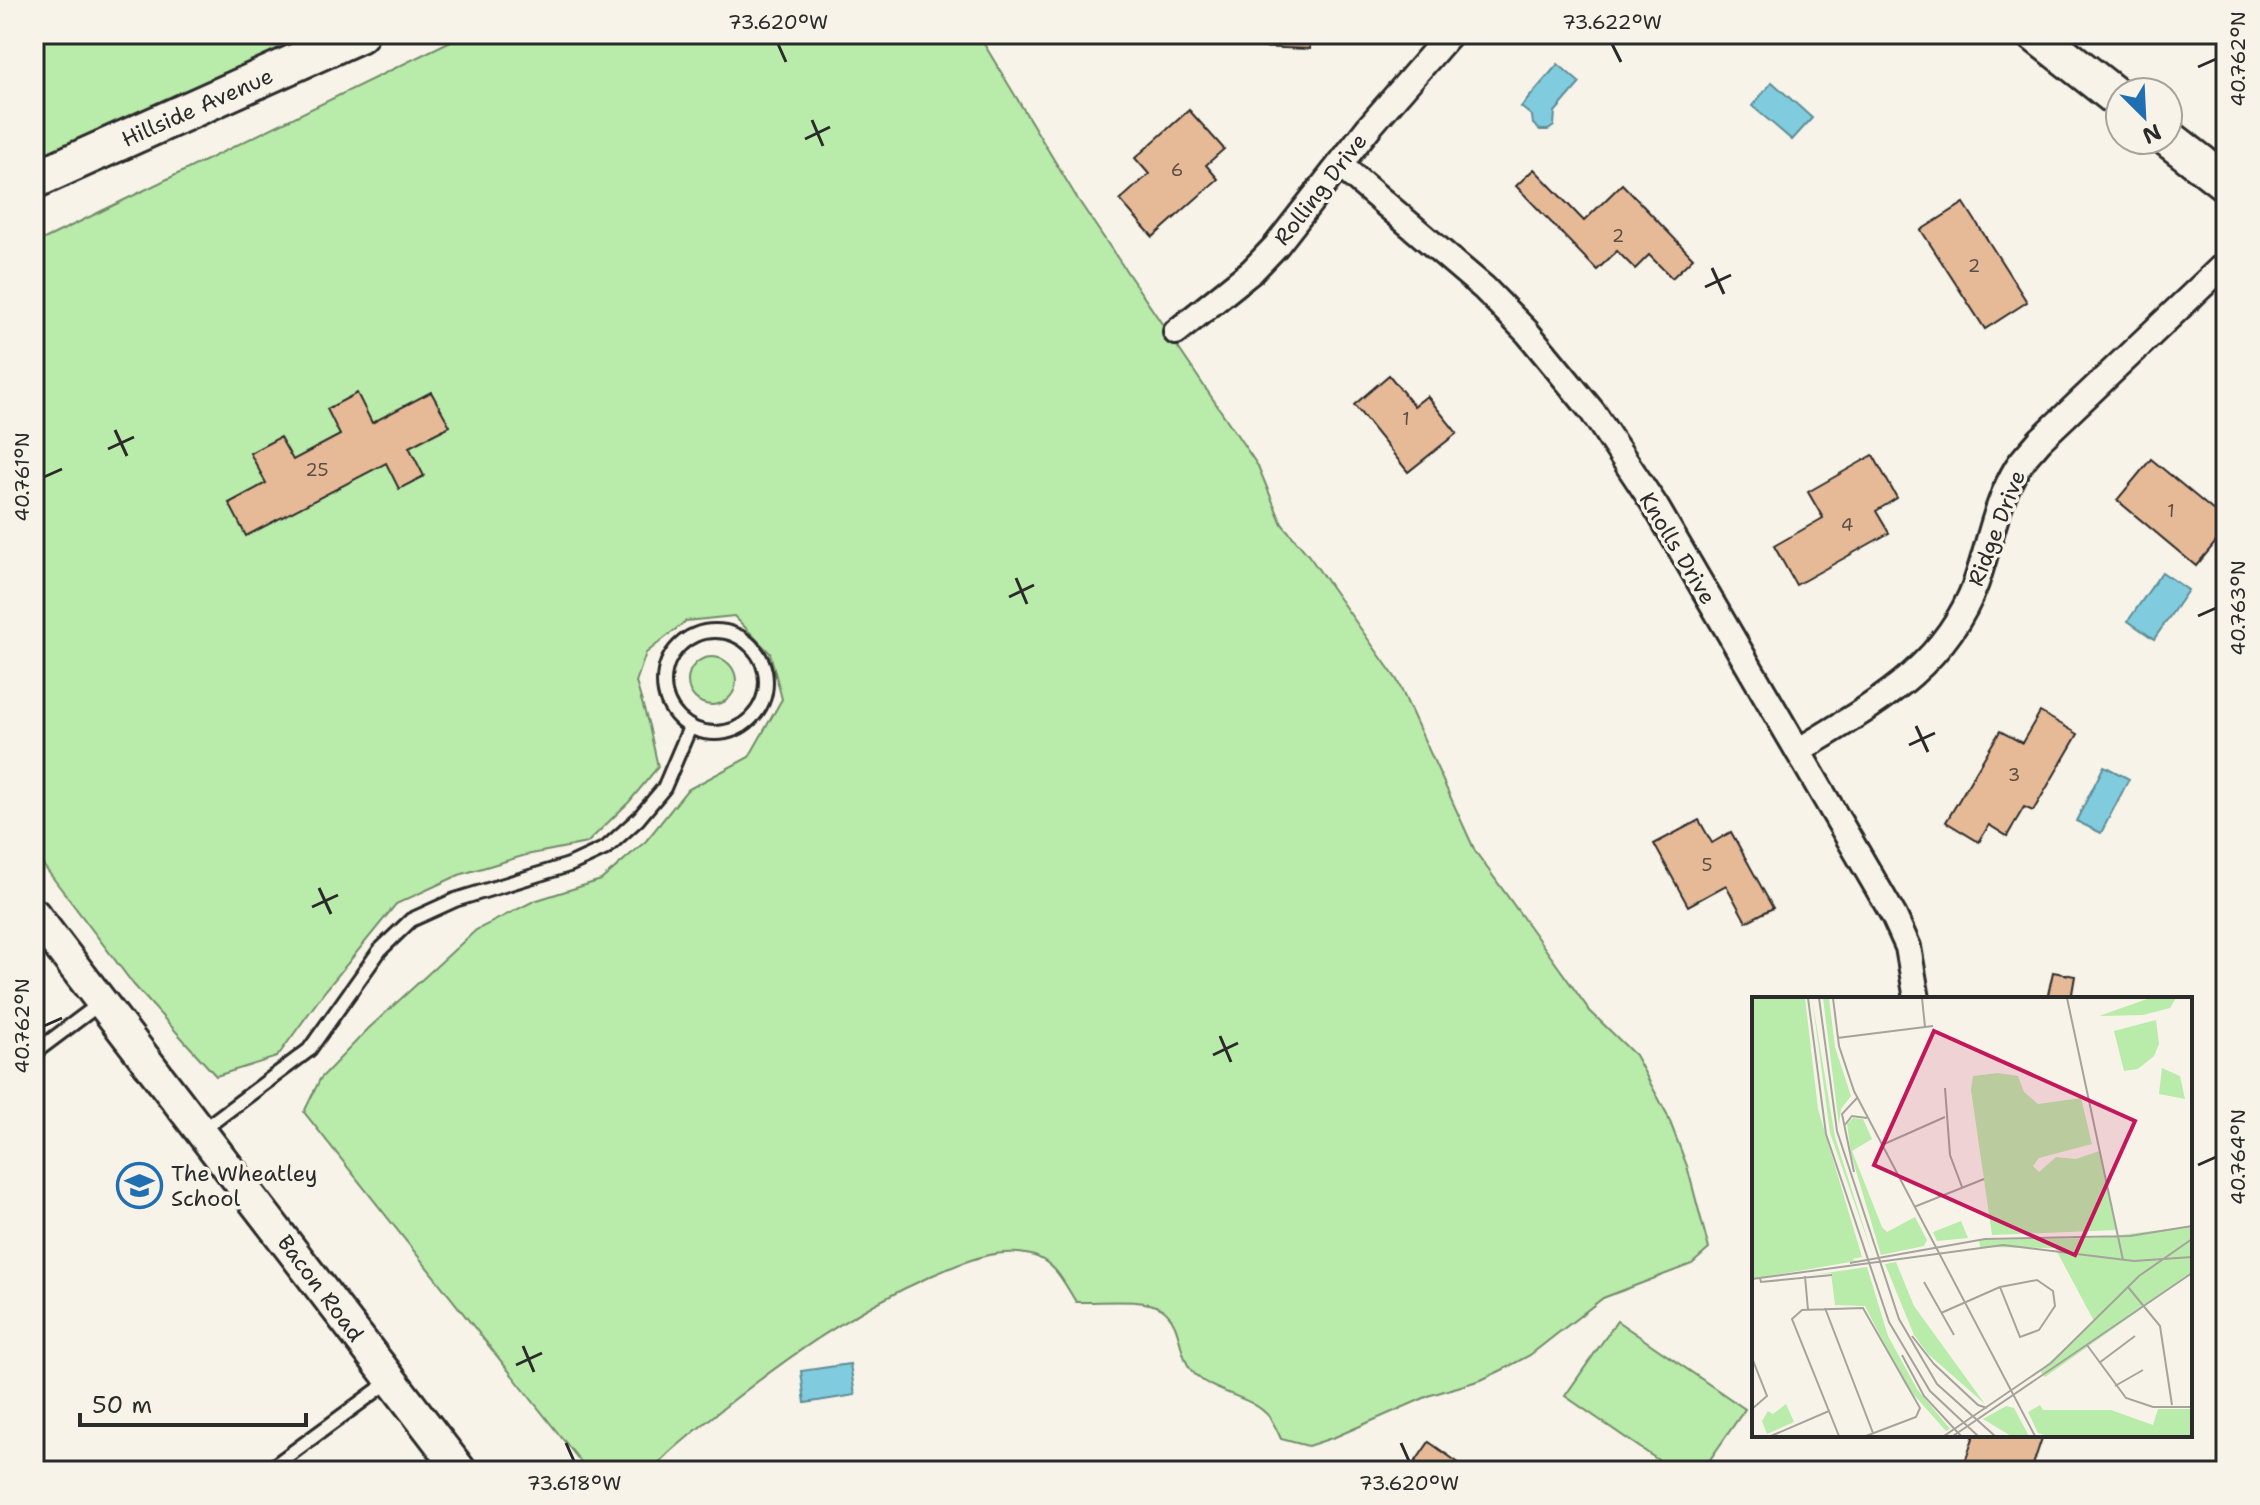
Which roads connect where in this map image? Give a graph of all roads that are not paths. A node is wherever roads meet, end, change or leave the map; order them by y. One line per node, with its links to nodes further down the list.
1 (359, 34): 7 (main road, Hillside Avenue)
2 (1450, 34): 6 (street, Rolling Drive)
3 (2036, 34): 4 (main road)
4 (2104, 87)
5 (2184, 150): 8 (main road)
6 (1341, 166): 10 (street, Rolling Drive); 12 (street, Knolls Drive)
7 (34, 180)
8 (2226, 183)
9 (2226, 263): 12 (street, Ridge Drive)
10 (1176, 332)
11 (690, 727): 11 (lane); 17 (lane)
12 (1798, 751): 14 (street, Knolls Drive)
13 (34, 914): 15 (street, Bacon Road)
14 (1917, 997)
15 (102, 1002): 16 (lane); 17 (street, Bacon Road)
16 (34, 1053)
17 (201, 1131): 18 (street, Bacon Road)
18 (391, 1380): 19 (street, Bacon Road); 20 (lane)
19 (456, 1469)
20 (267, 1471)

